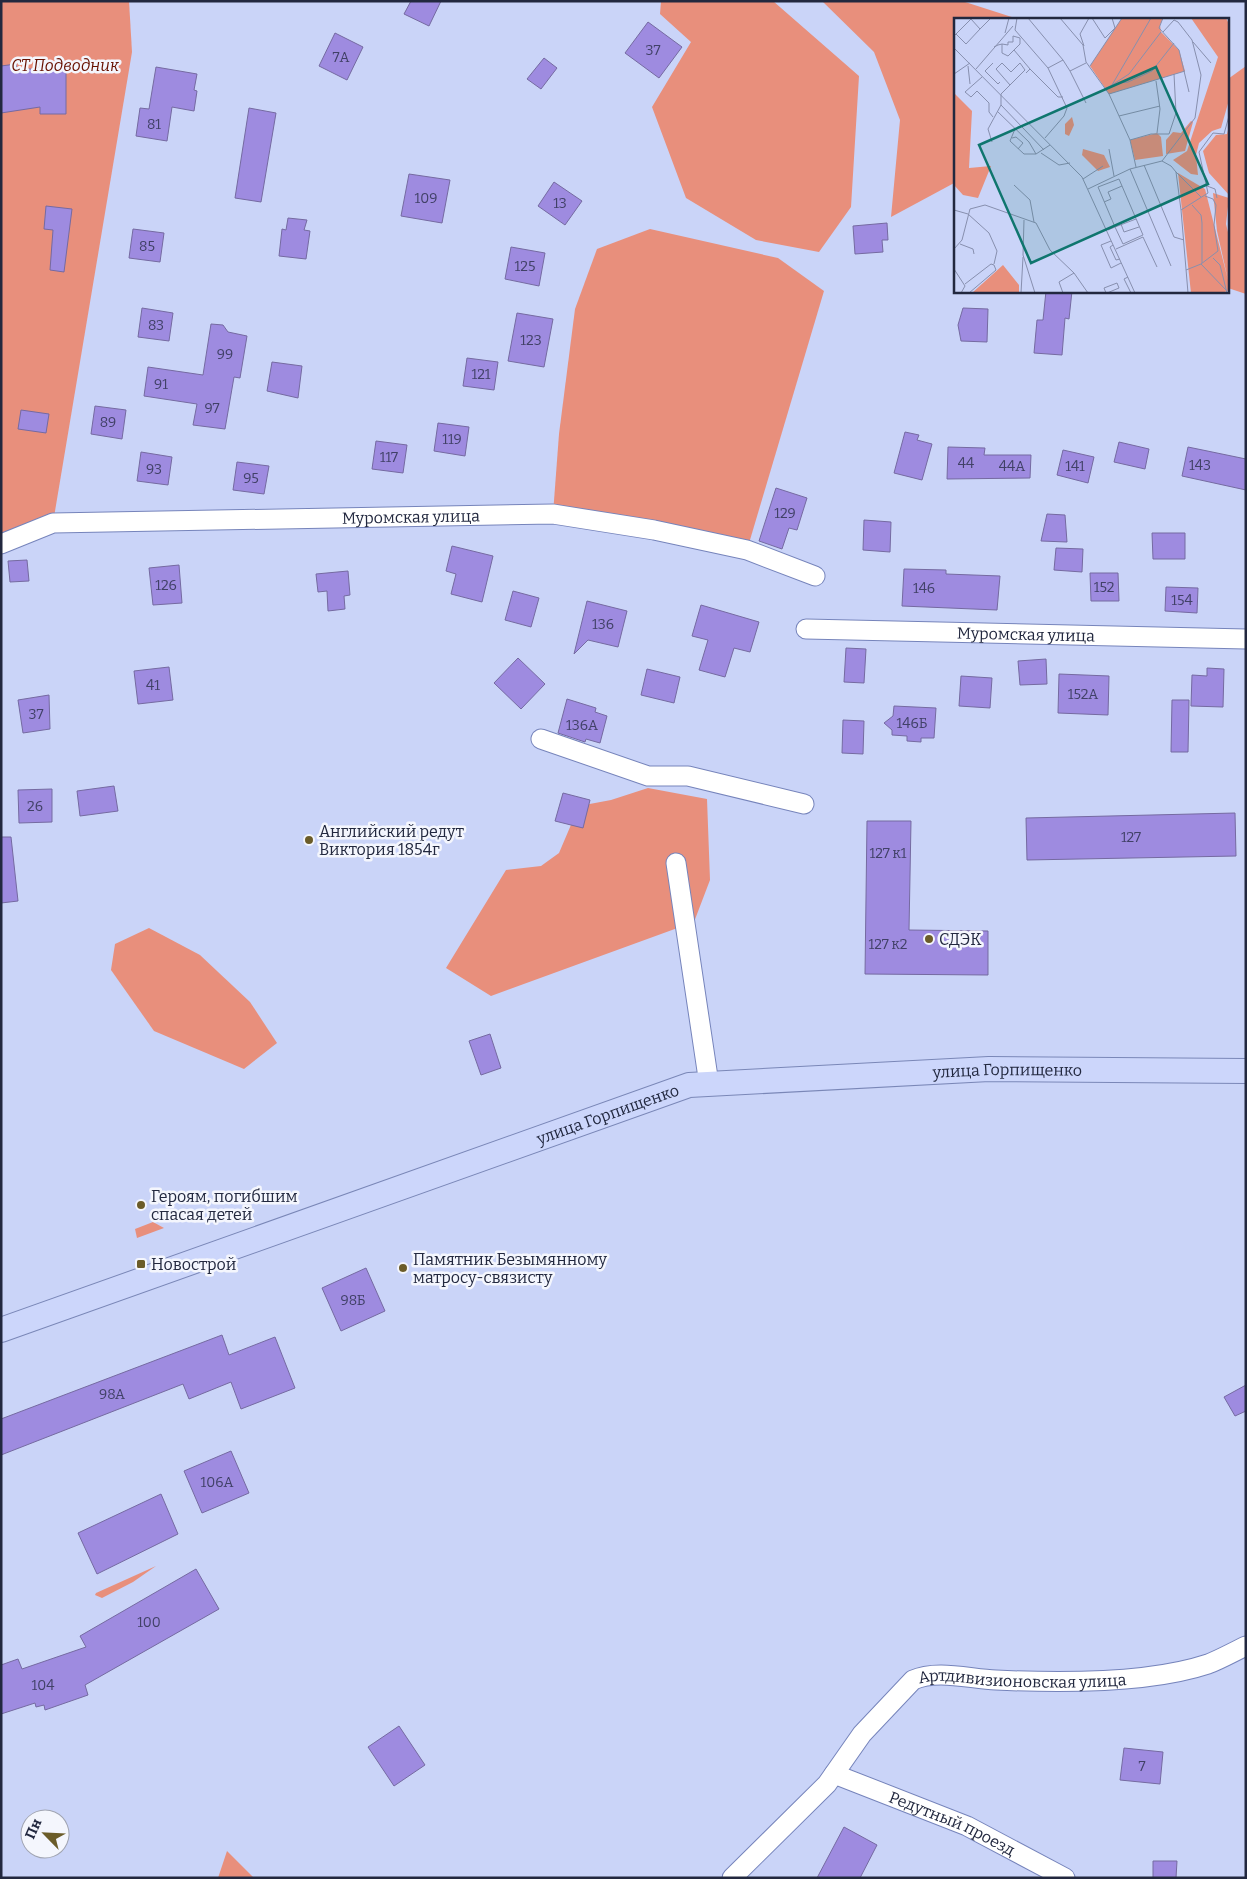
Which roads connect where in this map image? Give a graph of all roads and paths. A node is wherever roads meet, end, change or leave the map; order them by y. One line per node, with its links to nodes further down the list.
1 (1, 544): 2 (street, Муромская улица)
2 (815, 576)
3 (806, 629): 4 (street, Муромская улица)
4 (1246, 639)
5 (542, 739): 6 (street)
6 (804, 804)
7 (676, 863): 9 (street)
8 (1246, 1071): 9 (main road, улица Горпищенко)
9 (709, 1084): 10 (main road, улица Горпищенко)
10 (1, 1330)
11 (1246, 1646): 12 (street, Артдивизионовская улица)
12 (834, 1774): 13 (street, Артдивизионовская улица); 14 (street, Редутный проезд)
13 (732, 1878)
14 (1065, 1878)

